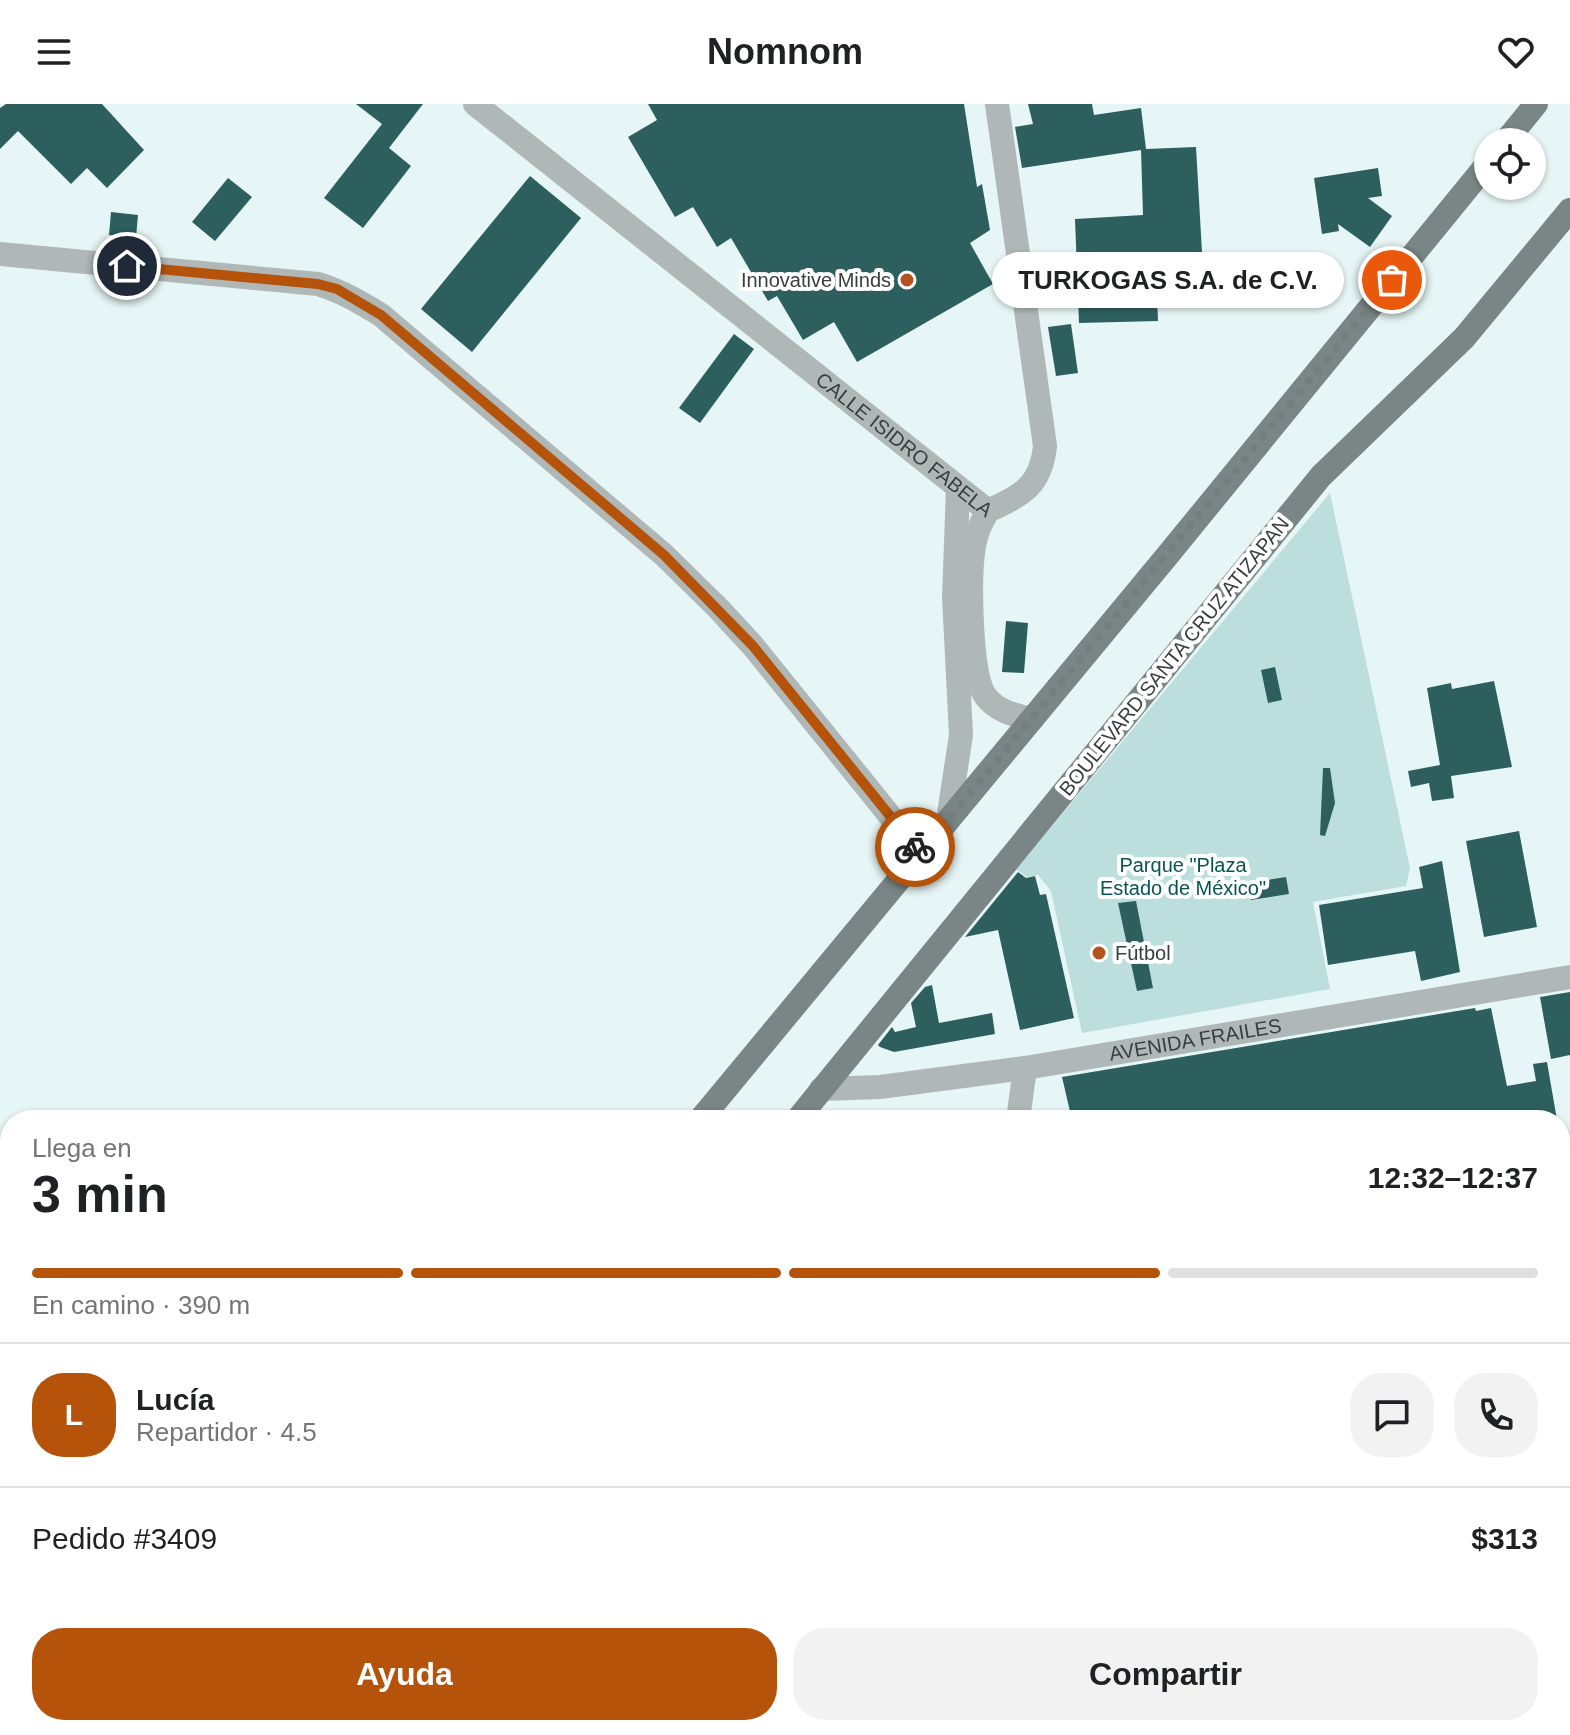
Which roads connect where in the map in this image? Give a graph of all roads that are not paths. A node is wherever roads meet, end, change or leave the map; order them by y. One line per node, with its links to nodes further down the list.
1 (475, 104): 8 (street, CALLE ISIDRO FABELA)
2 (997, 104): 9 (street, CALLE ISIDRO FABELA)
3 (1536, 104): 4 (main road)
4 (1516, 128)
5 (1474, 180): 10 (main road)
6 (1570, 210): 15 (main road, BOULEVARD SANTA CRUZ ATIZAPAN)
7 (0, 254): 12 (street)
8 (958, 488): 9 (street, CALLE ISIDRO FABELA); 11 (street)
9 (988, 511): 10 (street)
10 (1032, 719): 11 (main road)
11 (948, 820): 12 (main road)
12 (920, 853): 16 (main road)
13 (1570, 977): 14 (street, AVENIDA FRAILES)
14 (1025, 1068): 15 (street, AVENIDA FRAILES); 18 (street)
15 (821, 1089): 17 (main road, BOULEVARD SANTA CRUZ ATIZAPAN)
16 (708, 1110)
17 (805, 1110)
18 (1019, 1110)

